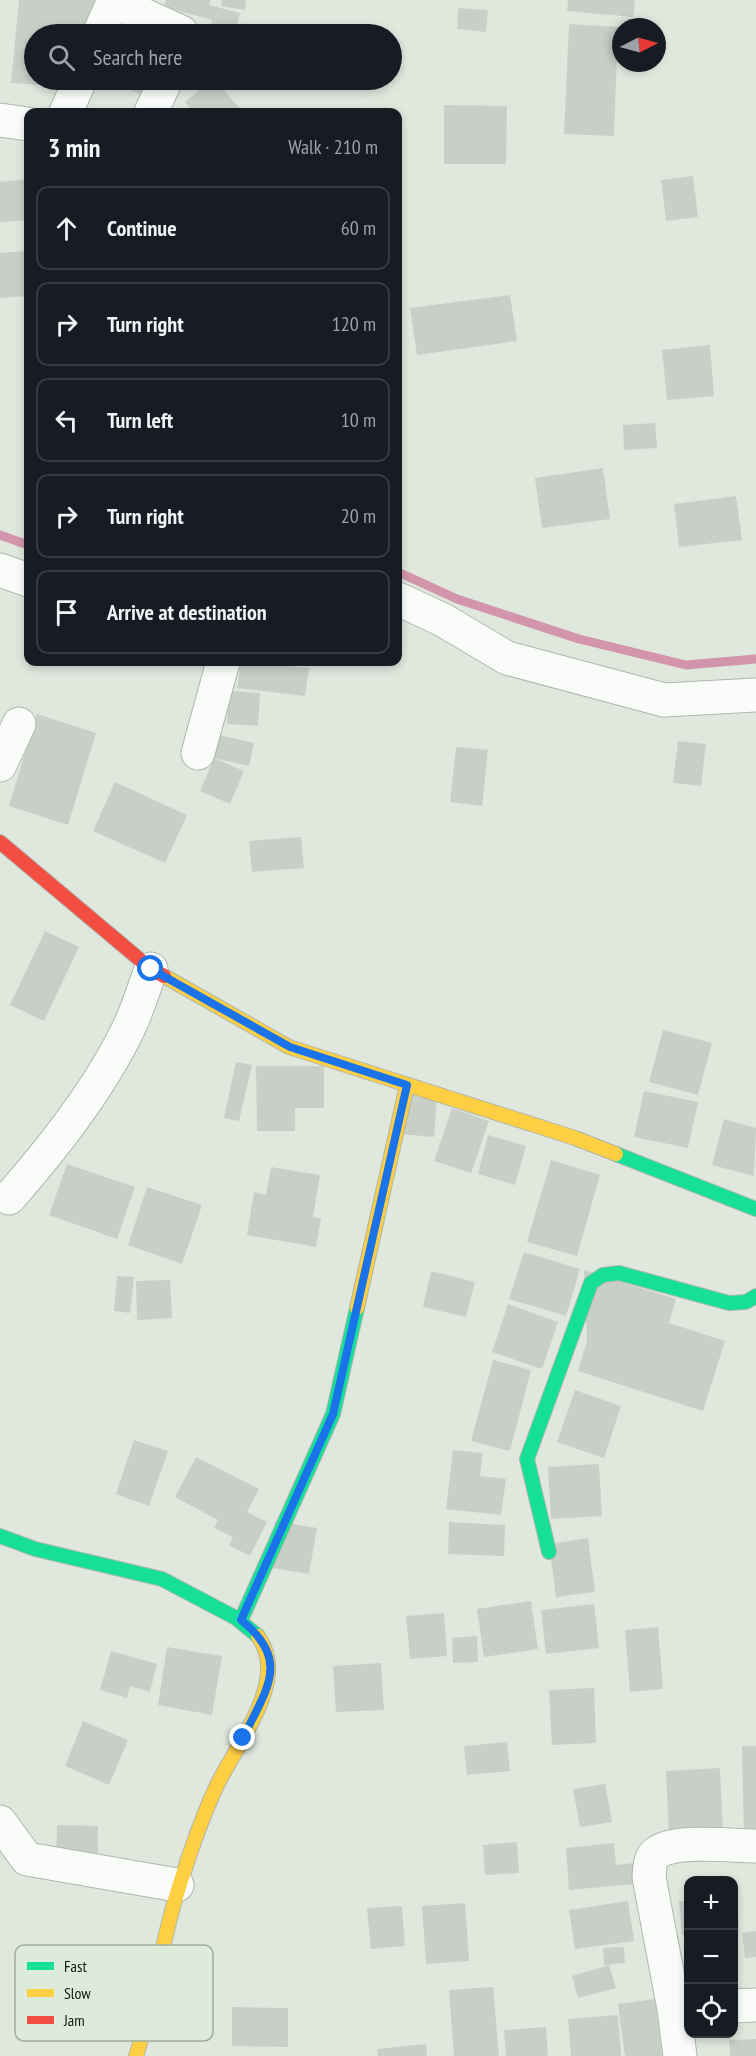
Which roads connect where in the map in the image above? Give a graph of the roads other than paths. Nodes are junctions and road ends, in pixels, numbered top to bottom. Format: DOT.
graph roads {
  1 [pos="114,1"];
  2 [pos="104,24"];
  3 [pos="164,24"];
  4 [pos="76,90"];
  5 [pos="161,90"];
  6 [pos="68,108"];
  7 [pos="153,108"];
  8 [pos="0,120"];
  9 [pos="24,123"];
  10 [pos="0,570"];
  11 [pos="24,579"];
  12 [pos="402,601"];
  13 [pos="222,666"];
  14 [pos="756,695"];
  15 [pos="19,724"];
  16 [pos="198,753"];
  17 [pos="0,765"];
  18 [pos="0,842"];
  19 [pos="151,969"];
  20 [pos="407,1085"];
  21 [pos="9,1198"];
  22 [pos="756,1209"];
  23 [pos="756,1296"];
  24 [pos="0,1536"];
  25 [pos="549,1552"];
  26 [pos="241,1620"];
  27 [pos="0,1822"];
  28 [pos="756,1846"];
  29 [pos="177,1885"];
  30 [pos="164,1945"];
  31 [pos="756,2005"];
  32 [pos="738,2006"];
  33 [pos="681,2009"];
  34 [pos="142,2041"];
  35 [pos="136,2056"];
  36 [pos="680,2056"];
  1 -- 2 [label="street"];
  1 -- 3 [label="street"];
  4 -- 6 [label="street"];
  5 -- 7 [label="street"];
  8 -- 9 [label="street"];
  10 -- 11 [label="street"];
  12 -- 14 [label="street"];
  13 -- 16 [label="street"];
  15 -- 17 [label="street"];
  18 -- 19 [label="street"];
  19 -- 20 [label="street"];
  19 -- 21 [label="street"];
  20 -- 22 [label="street"];
  20 -- 26 [label="street"];
  23 -- 25 [label="street"];
  24 -- 26 [label="street"];
  26 -- 29 [label="street"];
  27 -- 29 [label="street"];
  28 -- 33 [label="street"];
  29 -- 30 [label="street"];
  31 -- 32 [label="street"];
  33 -- 36 [label="street"];
  34 -- 35 [label="street"];
}
